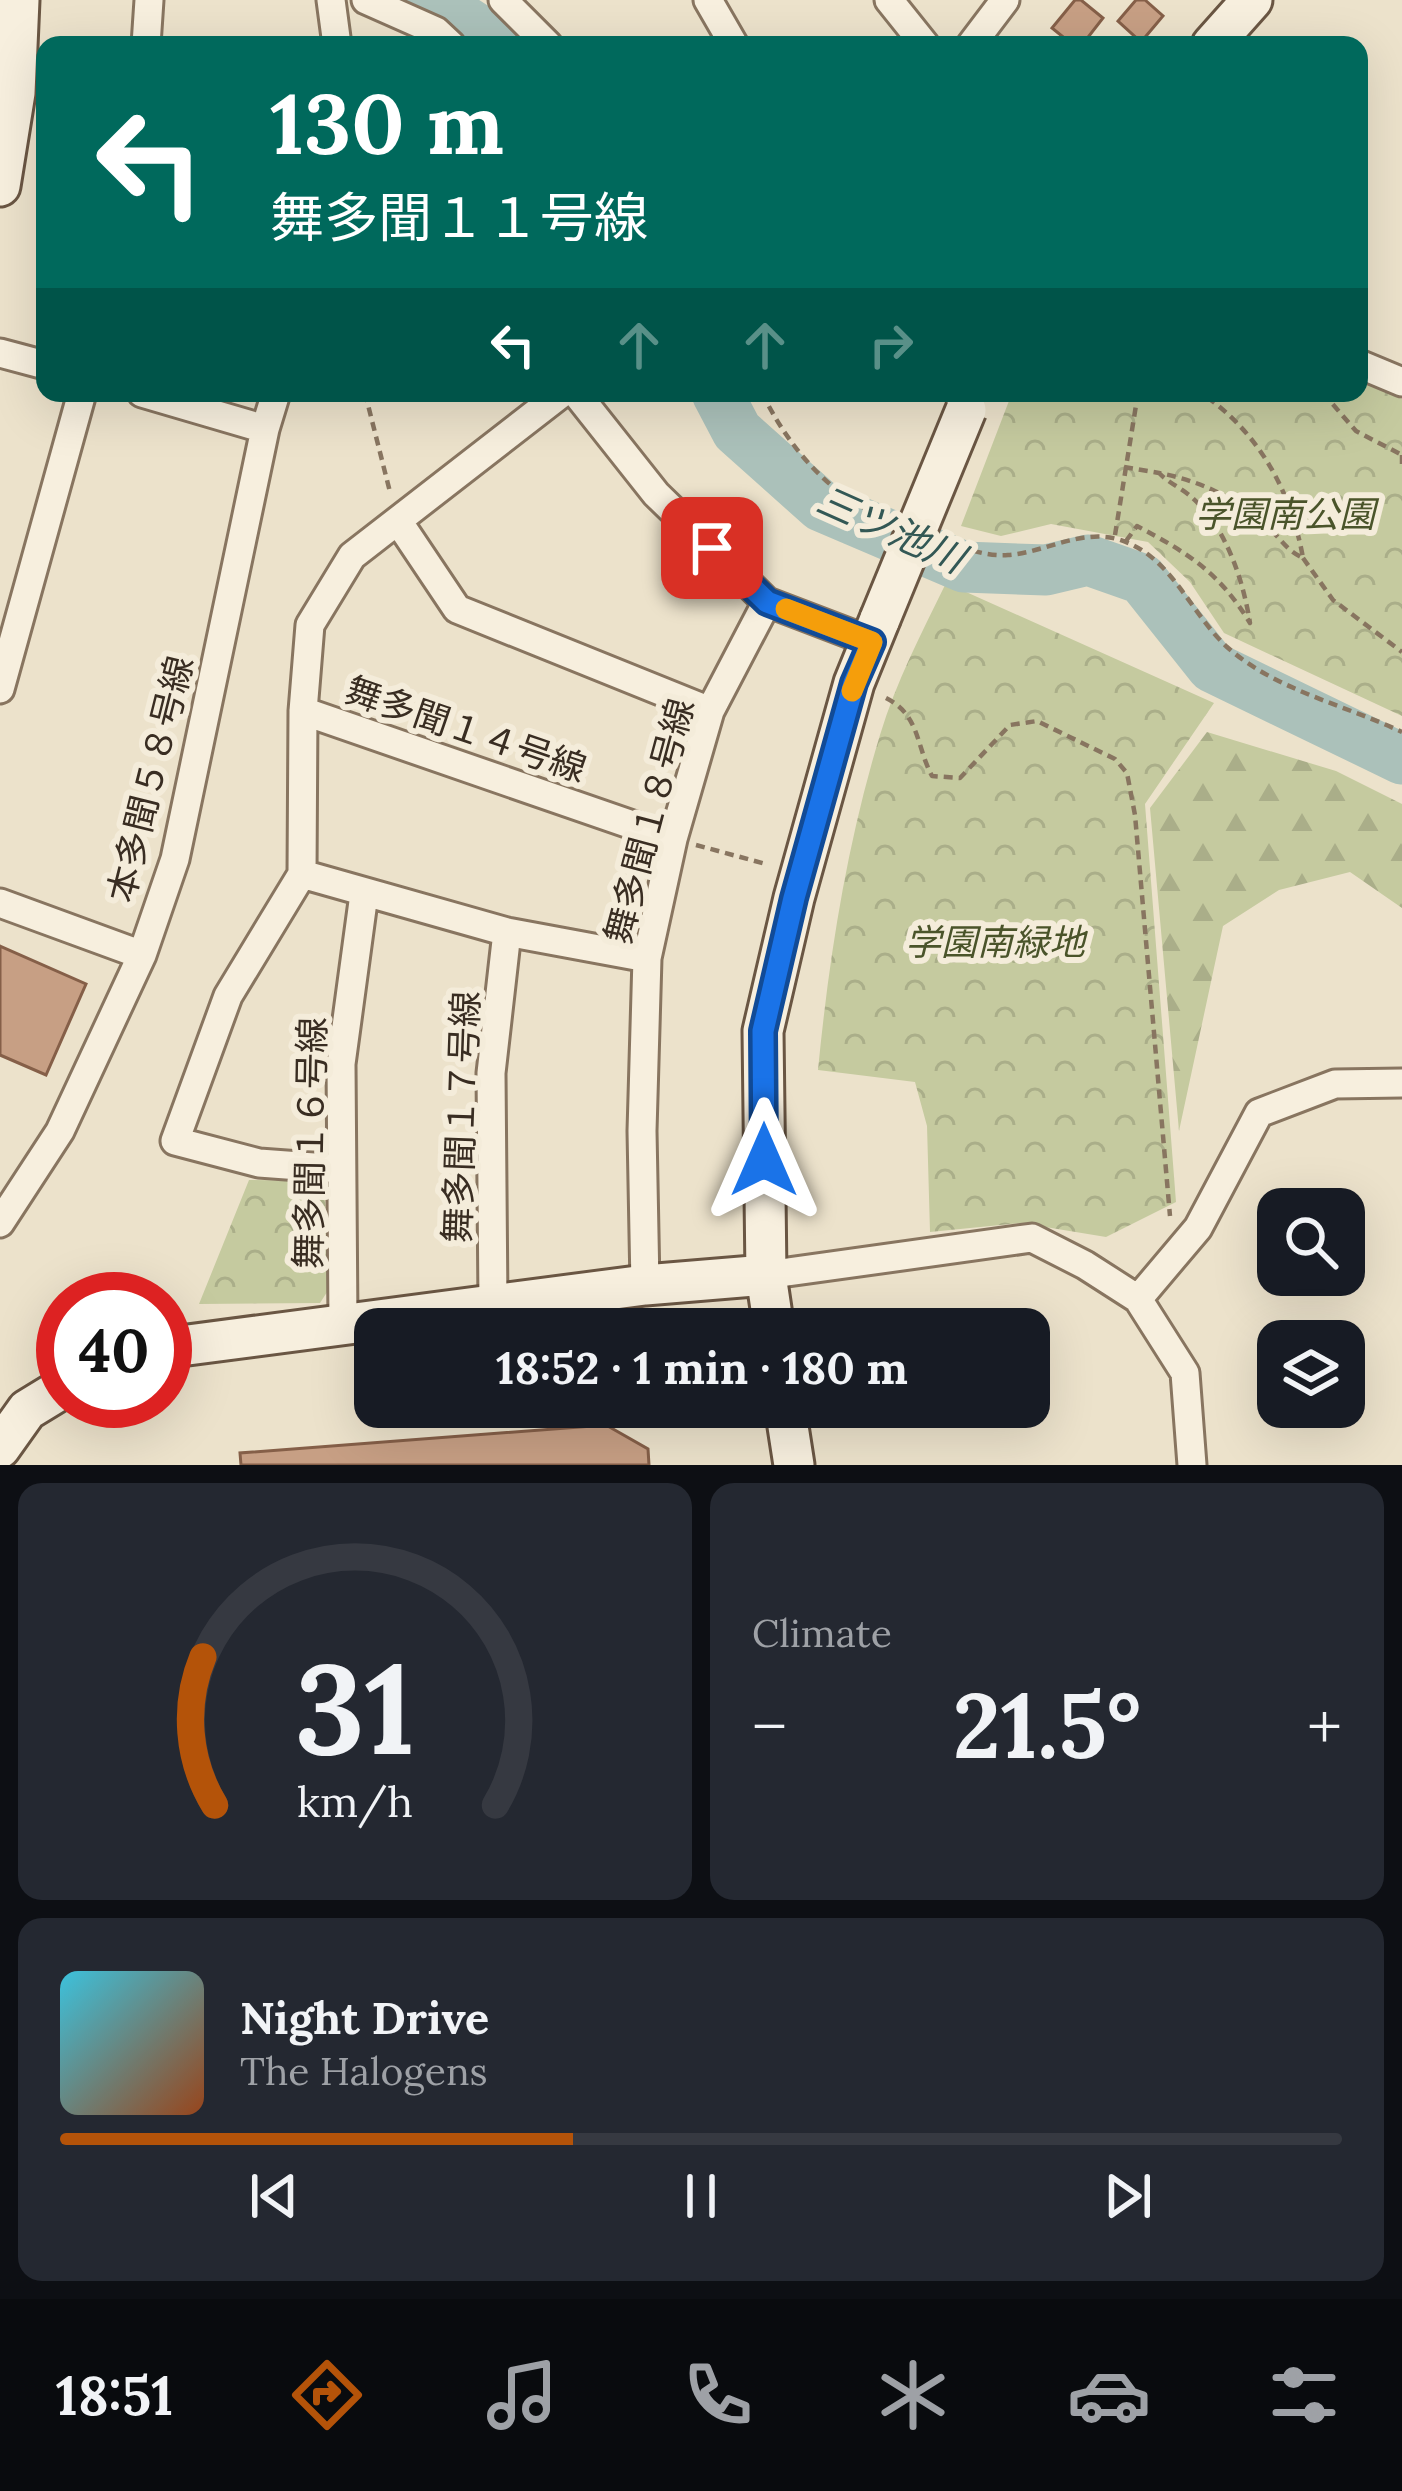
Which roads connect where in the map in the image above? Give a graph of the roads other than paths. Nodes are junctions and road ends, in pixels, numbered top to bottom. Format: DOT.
graph roads {
  1 [pos="20,0"];
  2 [pos="149,0"];
  3 [pos="331,0"];
  4 [pos="366,0"];
  5 [pos="503,0"];
  6 [pos="708,0"];
  7 [pos="890,0"];
  8 [pos="1005,0"];
  9 [pos="1252,0"];
  10 [pos="147,36"];
  11 [pos="336,36"];
  12 [pos="441,36"];
  13 [pos="539,36"];
  14 [pos="729,36"];
  15 [pos="919,36"];
  16 [pos="978,36"];
  17 [pos="1220,36"];
  18 [pos="0,186"];
  19 [pos="0,353"];
  20 [pos="36,363"];
  21 [pos="1368,368"];
  22 [pos="1402,382"];
  23 [pos="79,402"];
  24 [pos="173,402"];
  25 [pos="273,402"];
  26 [pos="550,402"];
  27 [pos="583,402"];
  28 [pos="970,402"];
  29 [pos="265,429"];
  30 [pos="398,521"];
  31 [pos="767,602"];
  32 [pos="876,631"];
  33 [pos="0,688"];
  34 [pos="302,711"];
  35 [pos="710,711"];
  36 [pos="674,838"];
  37 [pos="302,874"];
  38 [pos="364,894"];
  39 [pos="0,903"];
  40 [pos="506,932"];
  41 [pos="142,956"];
  42 [pos="647,958"];
  43 [pos="1402,1082"];
  44 [pos="340,1169"];
  45 [pos="0,1222"];
  46 [pos="766,1275"];
  47 [pos="645,1285"];
  48 [pos="1138,1299"];
  49 [pos="493,1304"];
  50 [pos="771,1308"];
  51 [pos="343,1323"];
  52 [pos="192,1344"];
  53 [pos="36,1404"];
  54 [pos="788,1428"];
  55 [pos="0,1448"];
  56 [pos="794,1465"];
  57 [pos="1192,1465"];
  1 -- 18 [label="street"];
  2 -- 10 [label="street"];
  3 -- 11 [label="street"];
  4 -- 12 [label="street"];
  5 -- 13 [label="street"];
  6 -- 14 [label="street"];
  7 -- 15 [label="street"];
  8 -- 16 [label="street"];
  9 -- 17 [label="street"];
  19 -- 20 [label="street"];
  21 -- 22 [label="street"];
  23 -- 33 [label="street"];
  24 -- 29 [label="street"];
  25 -- 29 [label="street, 本多聞５８号線"];
  26 -- 30 [label="street"];
  27 -- 31 [label="street"];
  28 -- 32 [label="street, bridge"];
  29 -- 41 [label="street, 本多聞５８号線"];
  30 -- 34 [label="street"];
  30 -- 35 [label="street"];
  31 -- 32 [label="street"];
  31 -- 35 [label="street, 舞多聞１８号線"];
  32 -- 46 [label="street"];
  34 -- 36 [label="street, 舞多聞１４号線"];
  34 -- 37 [label="street"];
  35 -- 36 [label="street, 舞多聞１８号線"];
  36 -- 42 [label="street, 舞多聞１８号線"];
  37 -- 38 [label="street"];
  37 -- 44 [label="street"];
  38 -- 40 [label="street"];
  38 -- 44 [label="street, 舞多聞１６号線"];
  39 -- 41 [label="street"];
  40 -- 42 [label="street"];
  40 -- 49 [label="street, 舞多聞１７号線"];
  41 -- 45 [label="street, 本多聞５８号線"];
  42 -- 47 [label="street, 舞多聞１８号線"];
  43 -- 48 [label="street"];
  44 -- 51 [label="street, 舞多聞１６号線"];
  46 -- 47 [label="street"];
  46 -- 48 [label="street"];
  46 -- 50 [label="street"];
  47 -- 49 [label="street"];
  48 -- 57 [label="street"];
  49 -- 51 [label="street"];
  51 -- 52 [label="street"];
  53 -- 55 [label="street"];
  54 -- 56 [label="street"];
}
